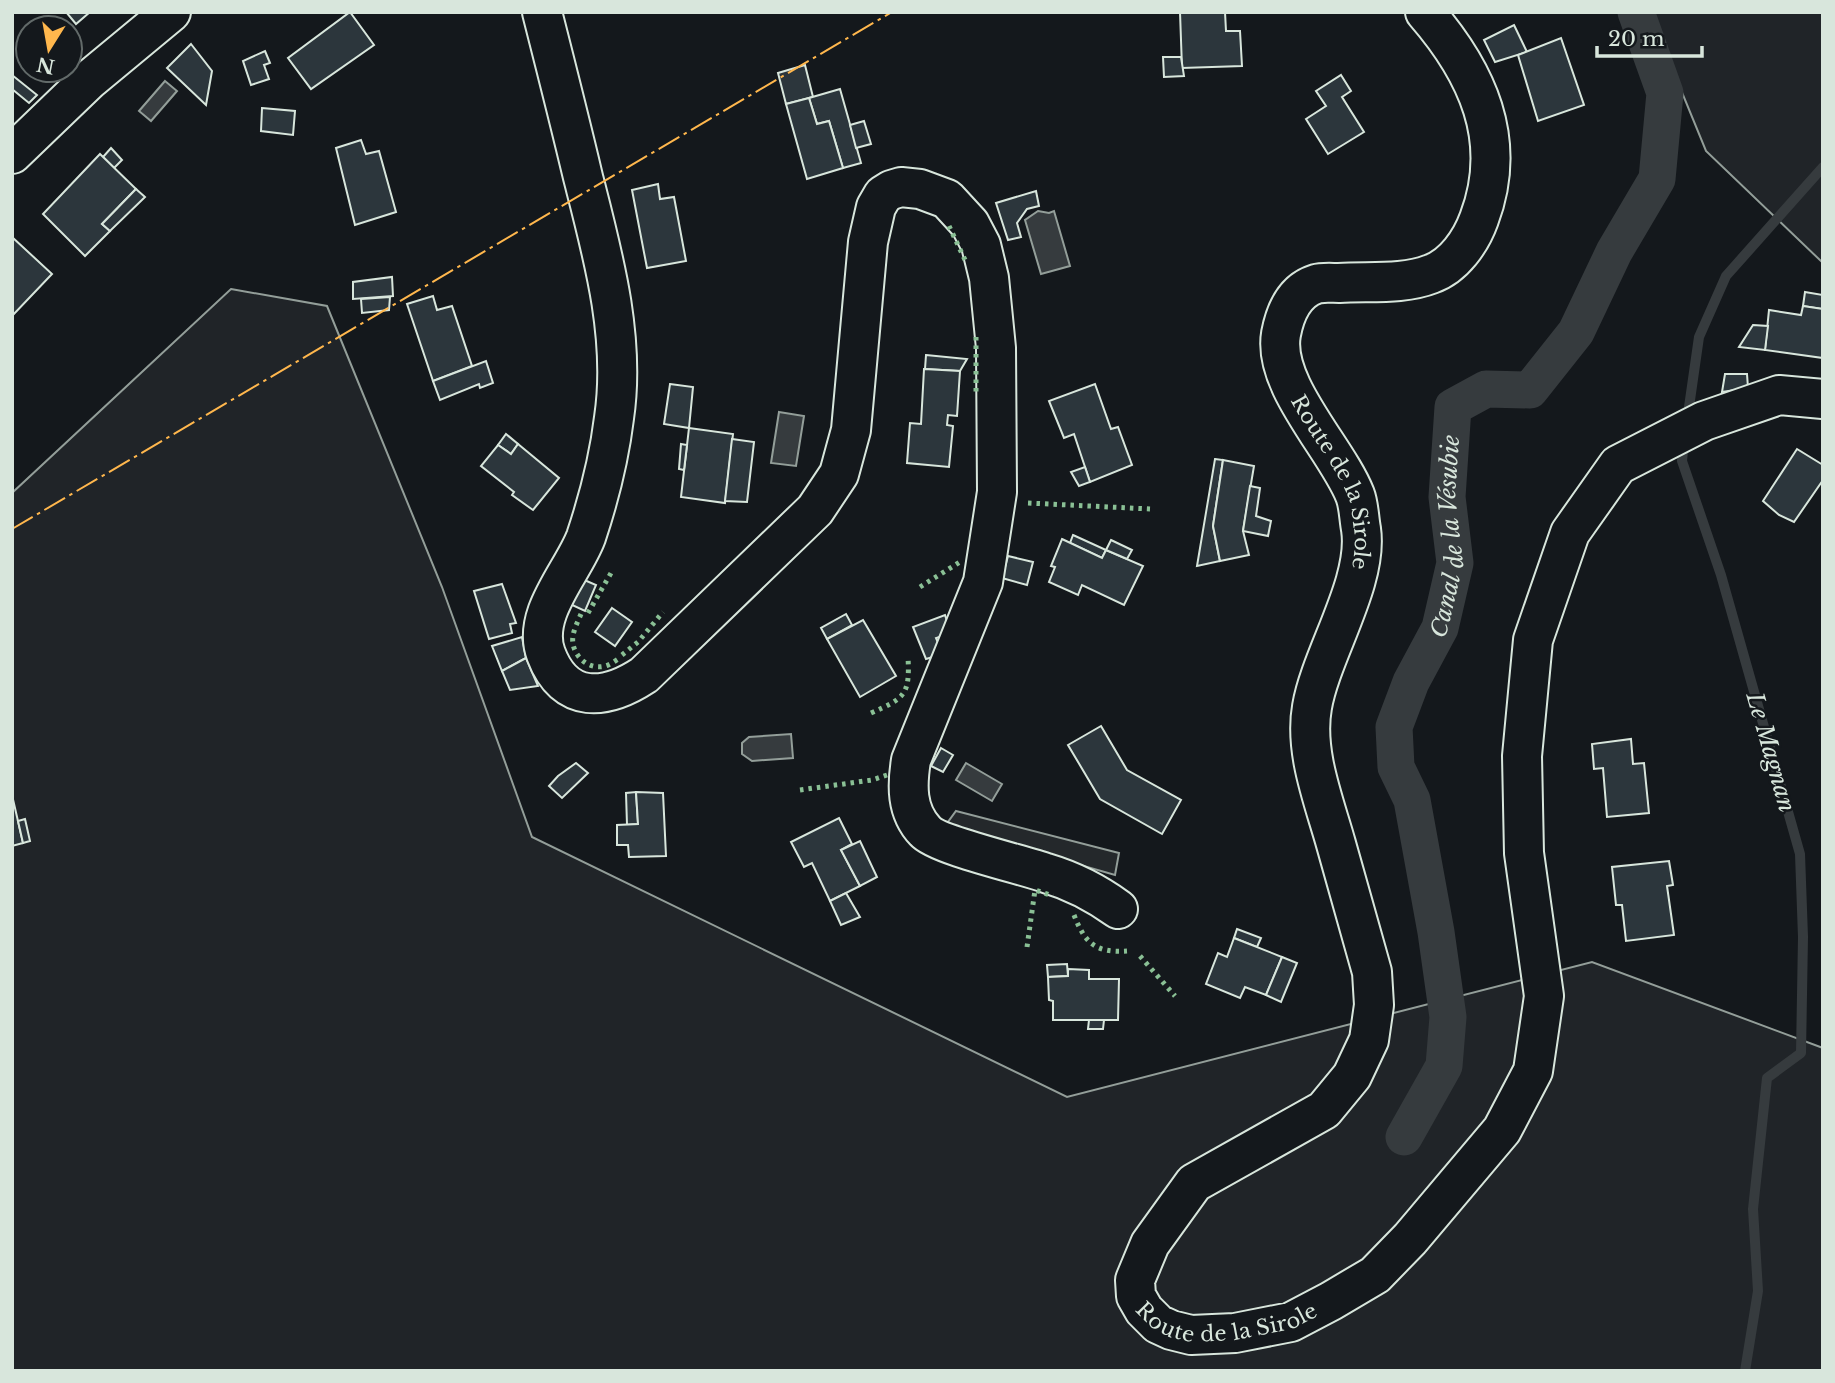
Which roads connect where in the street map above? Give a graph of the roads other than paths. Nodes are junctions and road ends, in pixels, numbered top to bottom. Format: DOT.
graph roads {
  1 [pos="172,12"];
  2 [pos="542,12"];
  3 [pos="1425,12"];
  4 [pos="12,154"];
  5 [pos="1823,399"];
  6 [pos="1118,909"];
  1 -- 4 [label="street"];
  2 -- 6 [label="street"];
  3 -- 5 [label="street, Route de la Sirole"];
}
